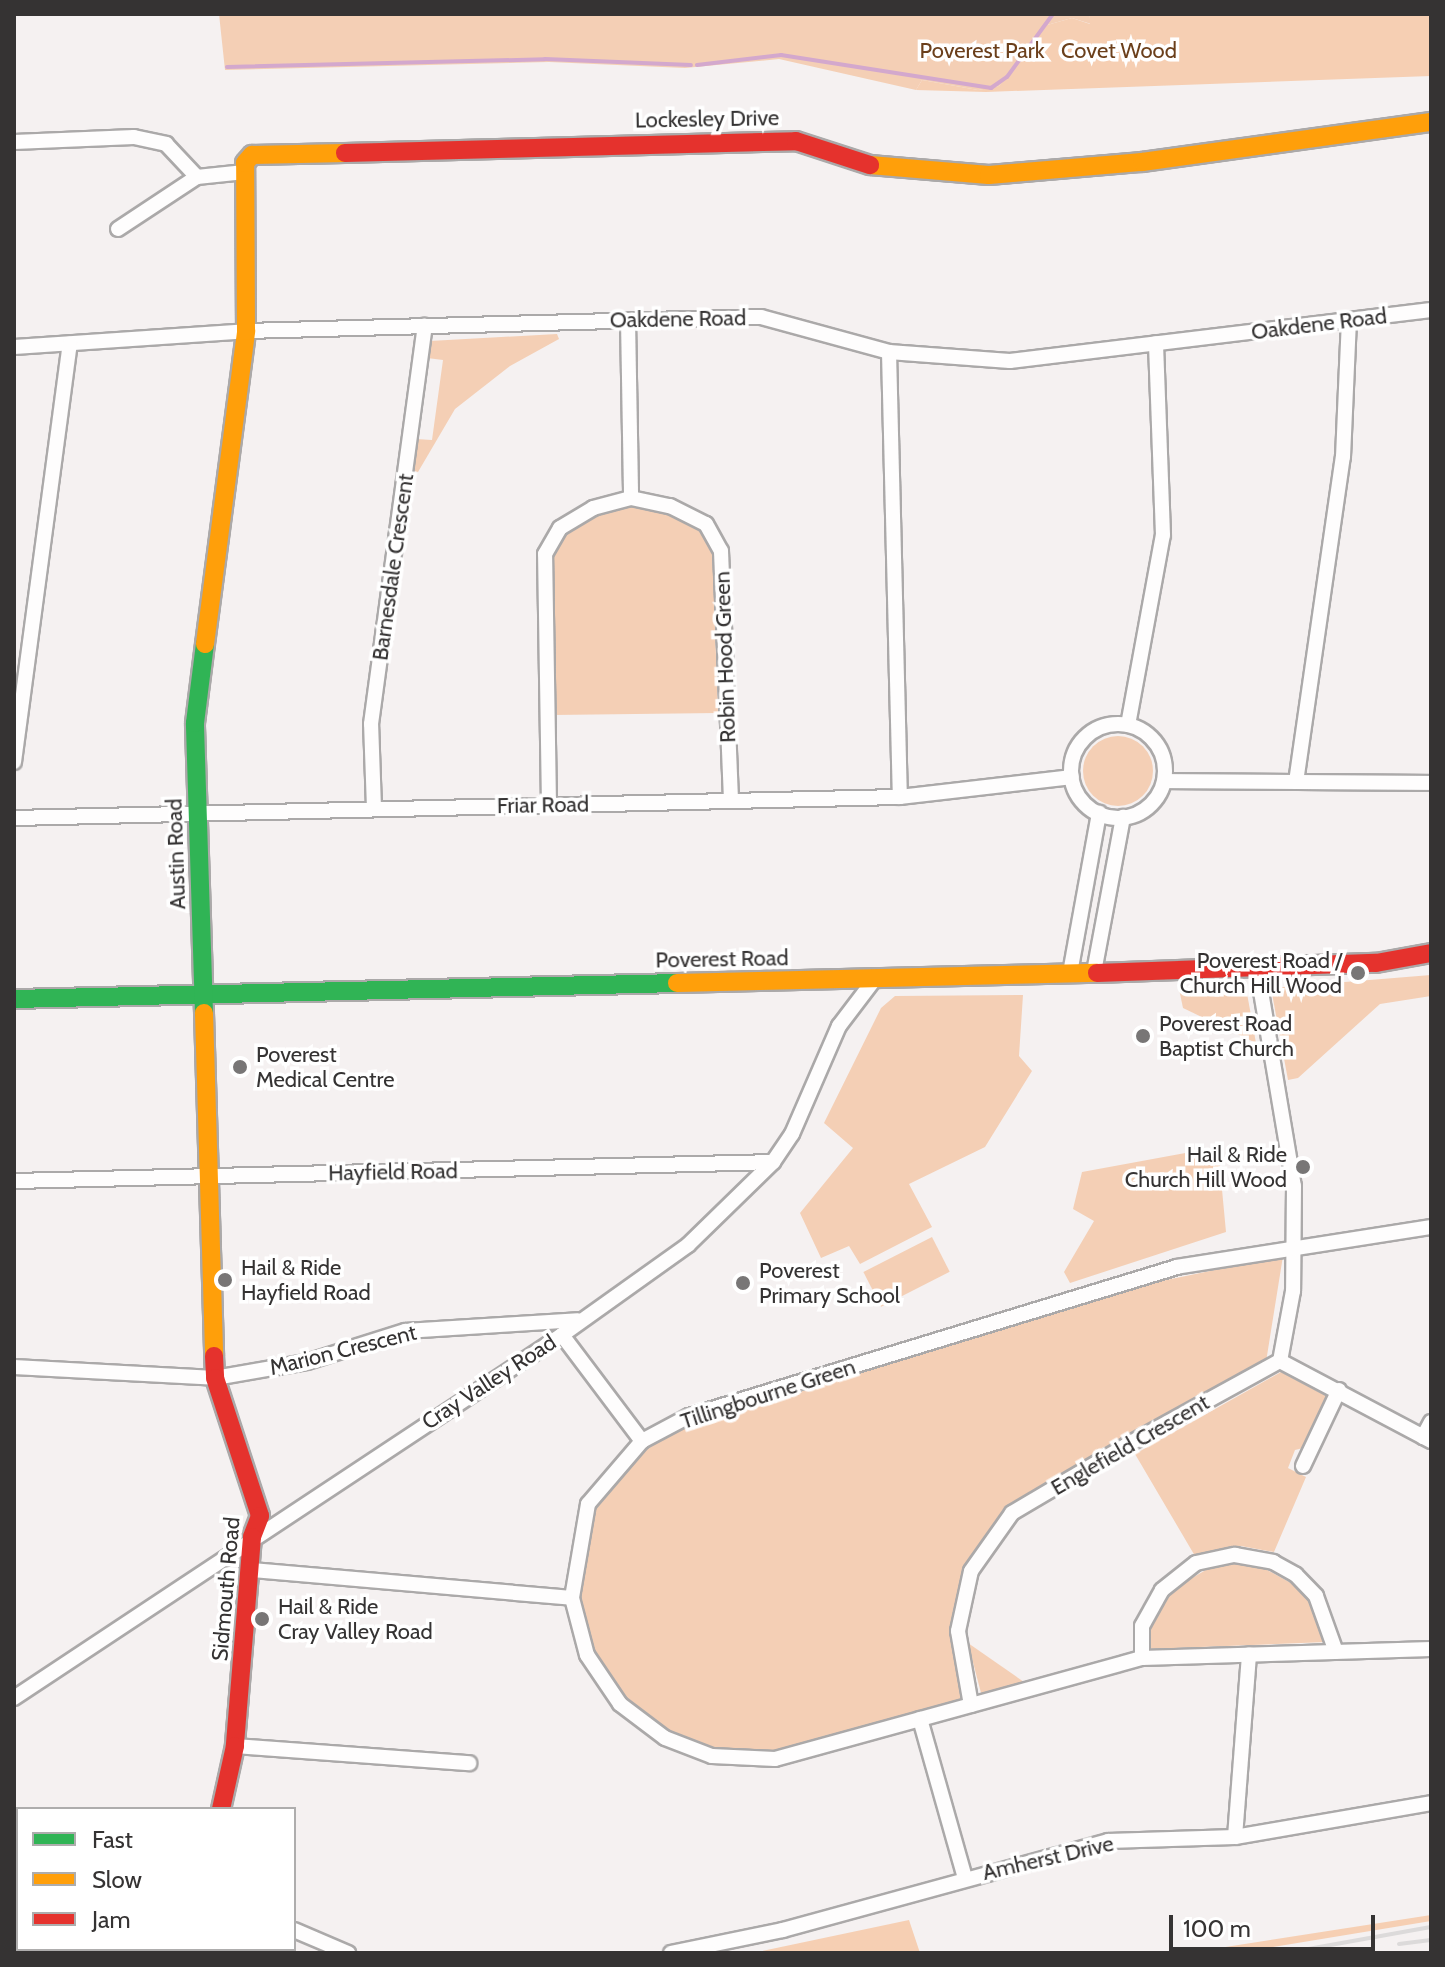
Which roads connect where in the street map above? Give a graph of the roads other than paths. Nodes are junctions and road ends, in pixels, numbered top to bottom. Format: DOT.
graph roads {
  1 [pos="1431,122"];
  2 [pos="14,142"];
  3 [pos="245,172"];
  4 [pos="197,177"];
  5 [pos="118,229"];
  6 [pos="1431,310"];
  7 [pos="628,320"];
  8 [pos="1349,320"];
  9 [pos="425,326"];
  10 [pos="246,331"];
  11 [pos="1156,343"];
  12 [pos="70,344"];
  13 [pos="14,347"];
  14 [pos="889,352"];
  15 [pos="631,498"];
  16 [pos="17,710"];
  17 [pos="1128,725"];
  18 [pos="14,762"];
  19 [pos="1072,777"];
  20 [pos="1164,781"];
  21 [pos="1296,782"];
  22 [pos="1431,783"];
  23 [pos="900,797"];
  24 [pos="731,801"];
  25 [pos="549,805"];
  26 [pos="374,808"];
  27 [pos="198,813"];
  28 [pos="1099,813"];
  29 [pos="1123,817"];
  30 [pos="14,818"];
  31 [pos="1431,953"];
  32 [pos="1257,968"];
  33 [pos="1094,972"];
  34 [pos="1070,973"];
  35 [pos="874,980"];
  36 [pos="204,995"];
  37 [pos="14,999"];
  38 [pos="773,1162"];
  39 [pos="208,1177"];
  40 [pos="14,1181"];
  41 [pos="1431,1227"];
  42 [pos="1296,1248"];
  43 [pos="578,1320"];
  44 [pos="562,1335"];
  45 [pos="1280,1361"];
  46 [pos="14,1367"];
  47 [pos="215,1378"];
  48 [pos="1339,1390"];
  49 [pos="1431,1422"];
  50 [pos="1427,1439"];
  51 [pos="642,1441"];
  52 [pos="1303,1466"];
  53 [pos="252,1537"];
  54 [pos="253,1570"];
  55 [pos="572,1598"];
  56 [pos="1431,1649"];
  57 [pos="1336,1652"];
  58 [pos="1249,1655"];
  59 [pos="1142,1658"];
  60 [pos="14,1698"];
  61 [pos="971,1705"];
  62 [pos="920,1719"];
  63 [pos="235,1746"];
  64 [pos="469,1763"];
  65 [pos="1431,1803"];
  66 [pos="221,1807"];
  67 [pos="1235,1837"];
  68 [pos="965,1878"];
  69 [pos="296,1931"];
  70 [pos="348,1953"];
  71 [pos="671,1953"];
  1 -- 3 [label="street, Lockesley Drive"];
  2 -- 4 [label="street"];
  3 -- 4 [label="street"];
  3 -- 10 [label="street"];
  4 -- 5 [label="street"];
  6 -- 8 [label="street, Oakdene Road"];
  7 -- 9 [label="street, Oakdene Road"];
  7 -- 14 [label="street, Oakdene Road"];
  7 -- 15 [label="street"];
  8 -- 11 [label="street, Oakdene Road"];
  8 -- 21 [label="street"];
  9 -- 10 [label="street, Oakdene Road"];
  9 -- 26 [label="street, Barnesdale Crescent"];
  10 -- 12 [label="street, Oakdene Road"];
  10 -- 27 [label="street, Austin Road"];
  11 -- 14 [label="street, Oakdene Road"];
  11 -- 17 [label="street"];
  12 -- 13 [label="street, Oakdene Road"];
  12 -- 16 [label="street"];
  14 -- 23 [label="street"];
  15 -- 24 [label="street, Robin Hood Green"];
  15 -- 25 [label="street, Robin Hood Green"];
  16 -- 18 [label="street"];
  17 -- 19 [label="street"];
  17 -- 20 [label="street"];
  19 -- 23 [label="street, Friar Road"];
  19 -- 28 [label="street"];
  20 -- 21 [label="street"];
  20 -- 29 [label="street"];
  21 -- 22 [label="street"];
  23 -- 24 [label="street, Friar Road"];
  24 -- 25 [label="street, Friar Road"];
  25 -- 26 [label="street, Friar Road"];
  26 -- 27 [label="street, Friar Road"];
  27 -- 30 [label="street, Friar Road"];
  27 -- 36 [label="street, Austin Road"];
  28 -- 29 [label="street"];
  28 -- 34 [label="street"];
  29 -- 33 [label="street"];
  31 -- 32 [label="street, Poverest Road"];
  32 -- 33 [label="street, Poverest Road"];
  32 -- 42 [label="street"];
  33 -- 34 [label="street, Poverest Road"];
  34 -- 35 [label="street, Poverest Road"];
  35 -- 36 [label="street, Poverest Road"];
  35 -- 38 [label="street, Cray Valley Road"];
  36 -- 37 [label="street, Poverest Road"];
  36 -- 39 [label="street, Austin Road"];
  38 -- 39 [label="street, Hayfield Road"];
  38 -- 43 [label="street, Cray Valley Road"];
  39 -- 40 [label="street, Hayfield Road"];
  39 -- 47 [label="street, Austin Road"];
  41 -- 42 [label="street, Tillingbourne Green"];
  42 -- 45 [label="street"];
  42 -- 51 [label="street, Tillingbourne Green"];
  43 -- 44 [label="street, Cray Valley Road"];
  43 -- 47 [label="street, Marion Crescent"];
  44 -- 51 [label="street"];
  44 -- 53 [label="street, Cray Valley Road"];
  45 -- 48 [label="street"];
  45 -- 61 [label="street, Englefield Crescent"];
  46 -- 47 [label="street, Marion Crescent"];
  47 -- 53 [label="street, Sidmouth Road"];
  48 -- 50 [label="street"];
  48 -- 52 [label="street"];
  49 -- 50 [label="street"];
  51 -- 55 [label="street, Tillingbourne Green"];
  53 -- 54 [label="street, Sidmouth Road"];
  53 -- 60 [label="street, Cray Valley Road"];
  54 -- 55 [label="street"];
  54 -- 63 [label="street, Sidmouth Road"];
  55 -- 62 [label="street, Tillingbourne Green"];
  56 -- 57 [label="street, Tillingbourne Green"];
  57 -- 58 [label="street, Tillingbourne Green"];
  57 -- 59 [label="street"];
  58 -- 59 [label="street, Tillingbourne Green"];
  58 -- 67 [label="street"];
  59 -- 61 [label="street, Tillingbourne Green"];
  61 -- 62 [label="street, Tillingbourne Green"];
  62 -- 68 [label="street"];
  63 -- 64 [label="street"];
  63 -- 66 [label="street, Sidmouth Road"];
  65 -- 67 [label="street, Amherst Drive"];
  67 -- 68 [label="street, Amherst Drive"];
  68 -- 71 [label="street, Amherst Drive"];
  69 -- 70 [label="street"];
}
